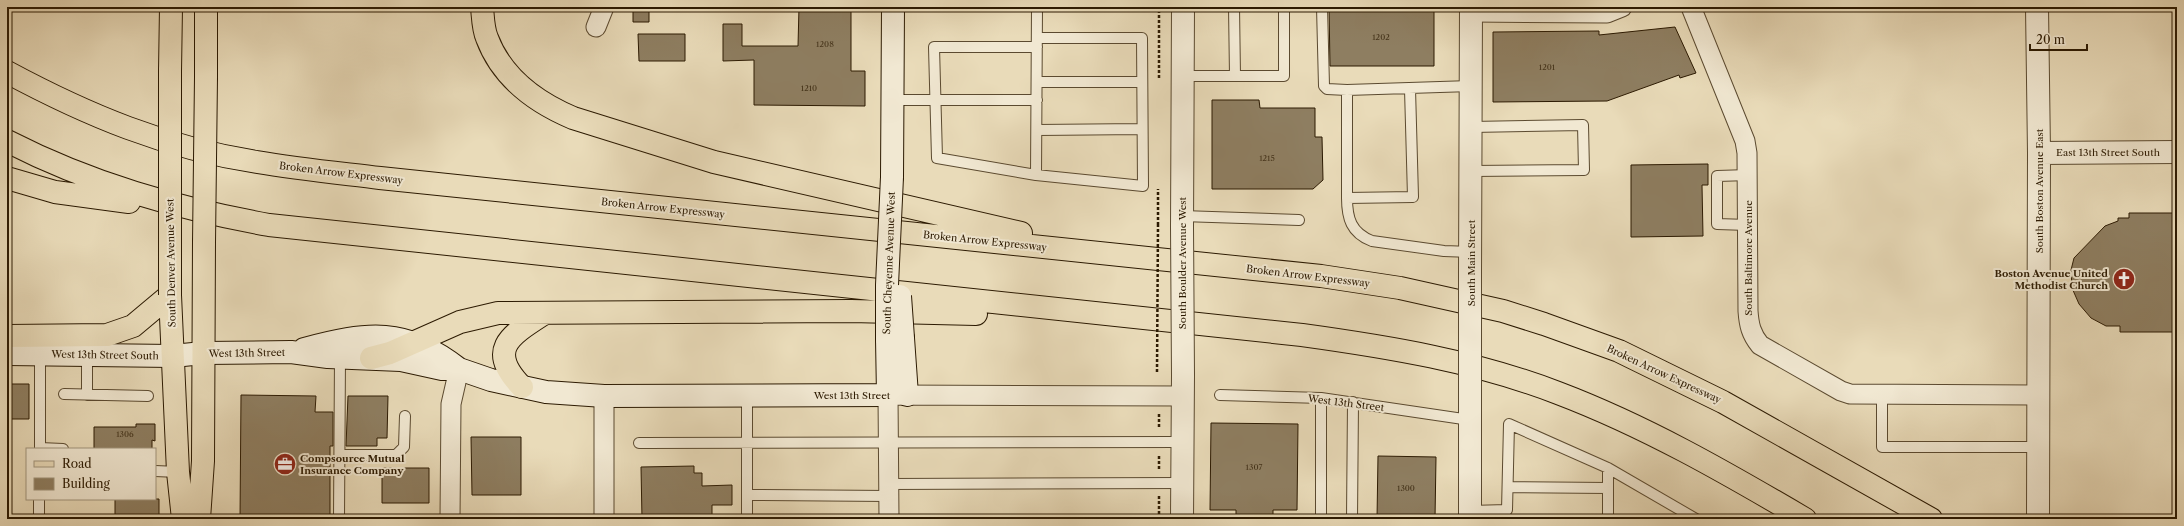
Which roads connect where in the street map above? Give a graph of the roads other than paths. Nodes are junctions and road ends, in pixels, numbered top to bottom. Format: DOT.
graph roads {
  1 [pos="171,7"];
  2 [pos="206,7"];
  3 [pos="482,7"];
  4 [pos="604,7"];
  5 [pos="893,7"];
  6 [pos="1037,7"];
  7 [pos="1183,7"];
  8 [pos="1234,7"];
  9 [pos="1284,7"];
  10 [pos="1322,7"];
  11 [pos="1691,7"];
  12 [pos="2037,7"];
  13 [pos="1619,8"];
  14 [pos="1471,10"];
  15 [pos="596,27"];
  16 [pos="1037,42"];
  17 [pos="7,72"];
  18 [pos="1182,76"];
  19 [pos="1235,76"];
  20 [pos="1037,82"];
  21 [pos="1142,82"];
  22 [pos="1471,86"];
  23 [pos="1410,89"];
  24 [pos="1347,90"];
  25 [pos="892,100"];
  26 [pos="935,100"];
  27 [pos="1037,100"];
  28 [pos="1471,127"];
  29 [pos="1142,129"];
  30 [pos="1037,130"];
  31 [pos="7,141"];
  32 [pos="2177,152"];
  33 [pos="2039,153"];
  34 [pos="1471,171"];
  35 [pos="1036,175"];
  36 [pos="1749,175"];
  37 [pos="7,178"];
  38 [pos="1347,198"];
  39 [pos="184,208"];
  40 [pos="1299,220"];
  41 [pos="1182,221"];
  42 [pos="1748,225"];
  43 [pos="1108,254"];
  44 [pos="1471,262"];
  45 [pos="170,295"];
  46 [pos="545,313"];
  47 [pos="1138,319"];
  48 [pos="7,336"];
  49 [pos="413,341"];
  50 [pos="291,352"];
  51 [pos="203,353"];
  52 [pos="7,354"];
  53 [pos="40,354"];
  54 [pos="87,355"];
  55 [pos="173,356"];
  56 [pos="340,358"];
  57 [pos="371,358"];
  58 [pos="459,369"];
  59 [pos="1182,386"];
  60 [pos="522,387"];
  61 [pos="64,394"];
  62 [pos="87,395"];
  63 [pos="898,395"];
  64 [pos="1220,395"];
  65 [pos="2038,395"];
  66 [pos="148,396"];
  67 [pos="604,396"];
  68 [pos="748,396"];
  69 [pos="1882,396"];
  70 [pos="1322,398"];
  71 [pos="1353,402"];
  72 [pos="405,416"];
  73 [pos="1470,420"];
  74 [pos="748,442"];
  75 [pos="889,442"];
  76 [pos="1182,442"];
  77 [pos="639,443"];
  78 [pos="2038,447"];
  79 [pos="40,448"];
  80 [pos="340,456"];
  81 [pos="1608,468"];
  82 [pos="156,471"];
  83 [pos="178,472"];
  84 [pos="1182,483"];
  85 [pos="1508,487"];
  86 [pos="1608,488"];
  87 [pos="889,490"];
  88 [pos="748,495"];
  89 [pos="40,500"];
  90 [pos="1470,515"];
  91 [pos="39,519"];
  92 [pos="183,519"];
  93 [pos="199,519"];
  94 [pos="339,519"];
  95 [pos="450,519"];
  96 [pos="604,519"];
  97 [pos="748,519"];
  98 [pos="889,519"];
  99 [pos="1182,519"];
  100 [pos="1321,519"];
  101 [pos="1352,519"];
  102 [pos="1608,519"];
  103 [pos="1696,519"];
  104 [pos="1805,519"];
  105 [pos="1931,519"];
  106 [pos="2038,519"];
  1 -- 45 [label="main road, South Denver Avenue West, bridge"];
  2 -- 51 [label="main road, bridge"];
  3 -- 43 [label="main road"];
  4 -- 15 [label="street"];
  5 -- 25 [label="street, South Cheyenne Avenue West"];
  6 -- 16 [label="lane"];
  7 -- 18 [label="street, South Boulder Avenue West"];
  8 -- 19 [label="lane"];
  9 -- 19 [label="lane"];
  10 -- 24 [label="lane"];
  11 -- 36 [label="street, South Baltimore Avenue"];
  12 -- 33 [label="street, South Boston Avenue East"];
  13 -- 14 [label="street"];
  14 -- 22 [label="street, South Main Street"];
  16 -- 20 [label="lane"];
  16 -- 21 [label="lane"];
  16 -- 26 [label="lane"];
  17 -- 43 [label="main road, Broken Arrow Expressway"];
  18 -- 19 [label="lane"];
  18 -- 41 [label="street, South Boulder Avenue West"];
  20 -- 21 [label="lane"];
  20 -- 27 [label="lane"];
  21 -- 29 [label="lane"];
  22 -- 23 [label="lane"];
  22 -- 28 [label="street, South Main Street"];
  23 -- 24 [label="lane"];
  23 -- 38 [label="lane"];
  24 -- 38 [label="lane"];
  25 -- 26 [label="lane"];
  25 -- 63 [label="street, South Cheyenne Avenue West, bridge"];
  26 -- 27 [label="lane"];
  26 -- 35 [label="lane"];
  27 -- 30 [label="lane"];
  28 -- 34 [label="street, South Main Street"];
  28 -- 34 [label="lane"];
  29 -- 30 [label="lane"];
  29 -- 35 [label="lane"];
  30 -- 35 [label="lane"];
  31 -- 39 [label="main road"];
  32 -- 33 [label="street, East 13th Street South"];
  33 -- 65 [label="street, South Boston Avenue East"];
  34 -- 44 [label="street, South Main Street"];
  36 -- 42 [label="street, South Baltimore Avenue"];
  36 -- 42 [label="lane"];
  37 -- 39 [label="main road"];
  38 -- 44 [label="lane"];
  39 -- 47 [label="main road"];
  40 -- 41 [label="lane"];
  41 -- 59 [label="street, South Boulder Avenue West, bridge"];
  42 -- 69 [label="street, South Baltimore Avenue"];
  43 -- 105 [label="main road, Broken Arrow Expressway"];
  44 -- 73 [label="street, South Main Street, bridge"];
  45 -- 48 [label="main road"];
  45 -- 55 [label="main road, South Denver Avenue West"];
  46 -- 47 [label="main road"];
  46 -- 49 [label="main road"];
  46 -- 60 [label="main road"];
  47 -- 104 [label="main road"];
  49 -- 50 [label="street"];
  49 -- 57 [label="main road"];
  49 -- 58 [label="street"];
  50 -- 51 [label="street, West 13th Street"];
  50 -- 56 [label="street"];
  51 -- 55 [label="street, West 13th Street South"];
  51 -- 93 [label="main road"];
  52 -- 53 [label="street, West 13th Street South"];
  53 -- 54 [label="street, West 13th Street South"];
  53 -- 79 [label="lane"];
  54 -- 55 [label="street, West 13th Street South"];
  54 -- 62 [label="lane"];
  55 -- 83 [label="main road, South Denver Avenue West"];
  56 -- 57 [label="street"];
  56 -- 80 [label="lane"];
  57 -- 58 [label="street"];
  58 -- 60 [label="street"];
  58 -- 95 [label="street"];
  59 -- 63 [label="street, West 13th Street"];
  59 -- 76 [label="street, South Boulder Avenue West"];
  60 -- 67 [label="street, West 13th Street"];
  61 -- 62 [label="lane"];
  62 -- 66 [label="lane"];
  63 -- 68 [label="street, West 13th Street"];
  63 -- 75 [label="street, South Cheyenne Avenue West"];
  64 -- 70 [label="lane, West 13th Street"];
  65 -- 69 [label="street, South Baltimore Avenue"];
  65 -- 78 [label="street, South Boston Avenue East"];
  67 -- 68 [label="street, West 13th Street"];
  67 -- 96 [label="street"];
  68 -- 74 [label="lane"];
  69 -- 78 [label="lane"];
  70 -- 71 [label="lane, West 13th Street"];
  70 -- 100 [label="lane"];
  71 -- 73 [label="lane, West 13th Street"];
  71 -- 101 [label="lane"];
  72 -- 80 [label="lane"];
  73 -- 90 [label="street, South Main Street"];
  74 -- 75 [label="lane"];
  74 -- 77 [label="lane"];
  74 -- 88 [label="lane"];
  75 -- 76 [label="lane"];
  75 -- 87 [label="street, South Cheyenne Avenue West"];
  76 -- 84 [label="street, South Boulder Avenue West"];
  78 -- 106 [label="street, South Boston Avenue East"];
  80 -- 94 [label="lane"];
  81 -- 85 [label="lane"];
  81 -- 86 [label="lane"];
  81 -- 103 [label="lane"];
  82 -- 83 [label="lane"];
  83 -- 92 [label="main road, South Denver Avenue West"];
  84 -- 87 [label="lane"];
  84 -- 99 [label="street, South Boulder Avenue West"];
  85 -- 86 [label="lane"];
  85 -- 90 [label="lane"];
  86 -- 102 [label="lane"];
  87 -- 88 [label="lane"];
  87 -- 98 [label="street, South Cheyenne Avenue West"];
  88 -- 97 [label="lane"];
  89 -- 91 [label="lane"];
}
